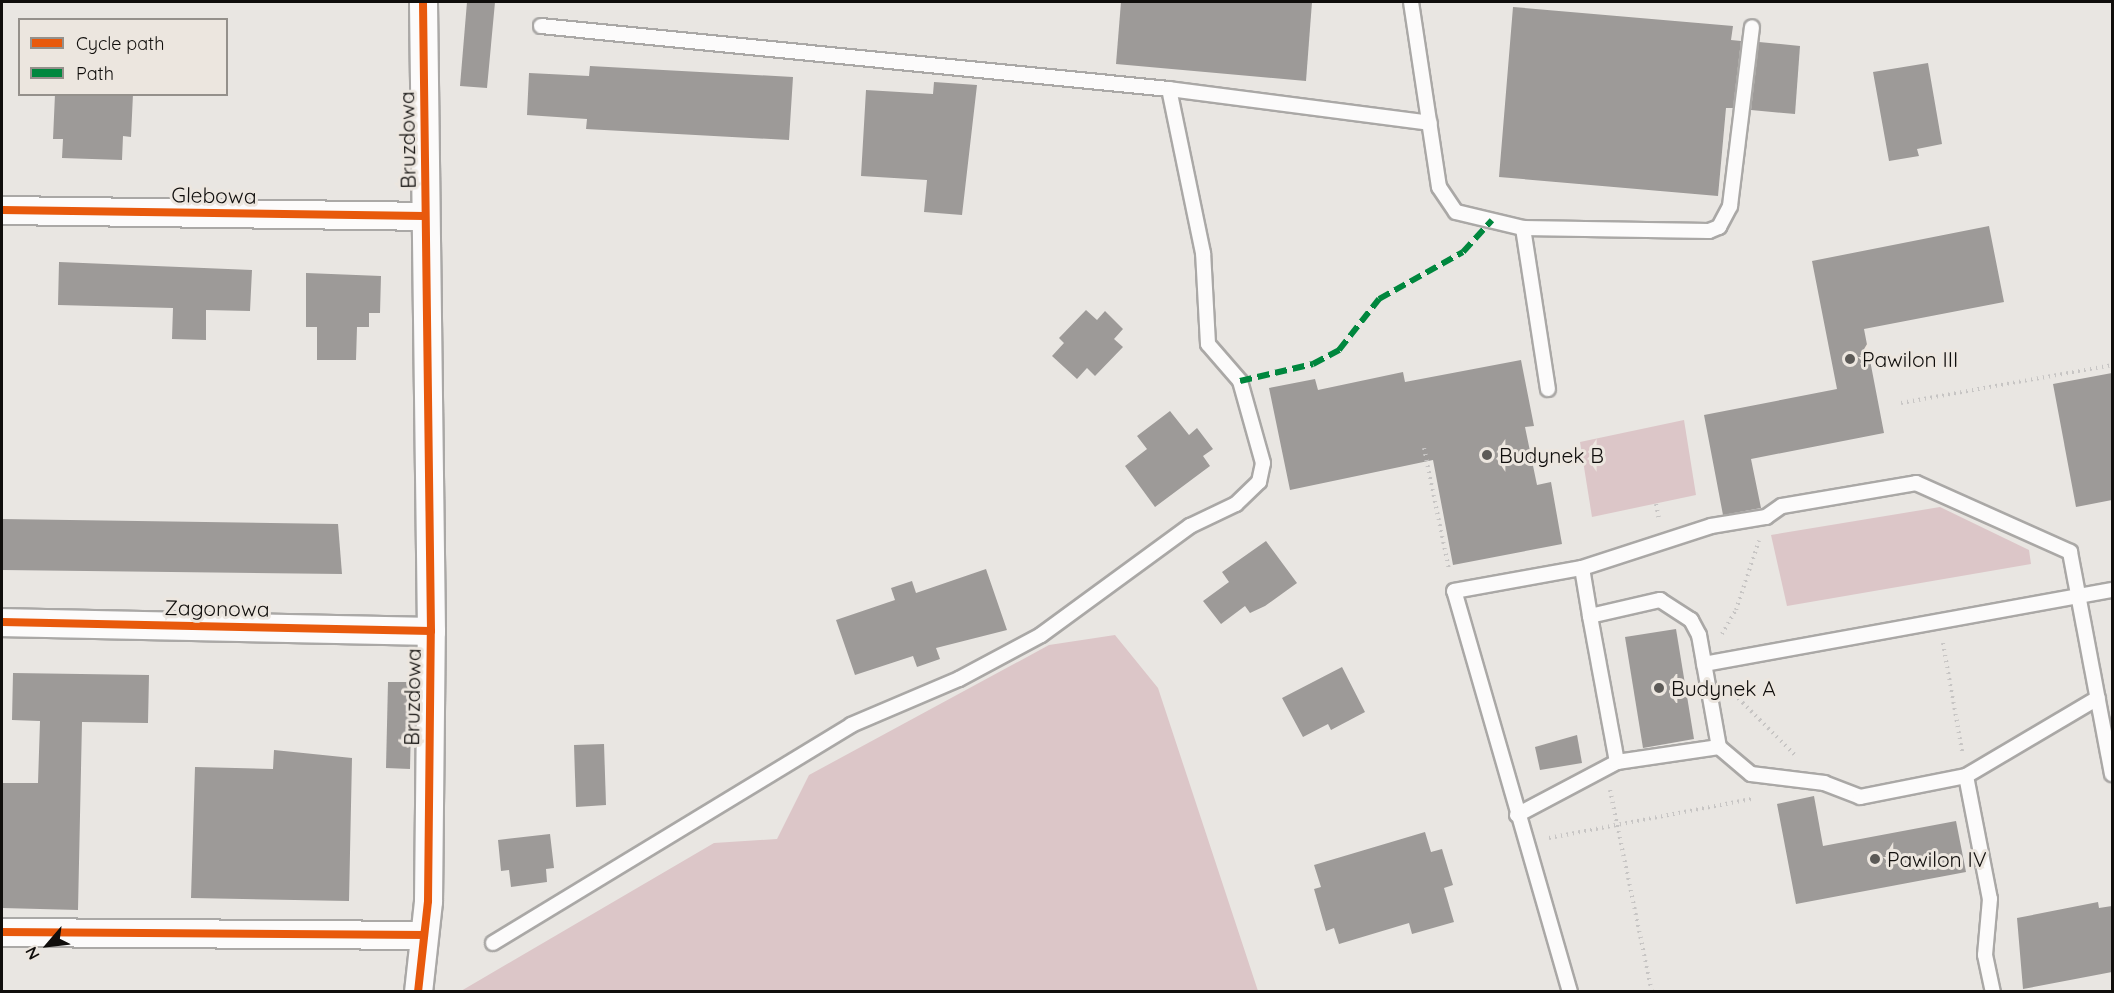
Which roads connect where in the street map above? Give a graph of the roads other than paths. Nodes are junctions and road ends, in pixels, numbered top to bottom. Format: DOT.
graph roads {
  1 [pos="423,2"];
  2 [pos="1411,2"];
  3 [pos="541,26"];
  4 [pos="1752,27"];
  5 [pos="1168,89"];
  6 [pos="1430,123"];
  7 [pos="2,210"];
  8 [pos="425,216"];
  9 [pos="1523,228"];
  10 [pos="1548,389"];
  11 [pos="1582,568"];
  12 [pos="2112,590"];
  13 [pos="2078,596"];
  14 [pos="1590,616"];
  15 [pos="2,622"];
  16 [pos="431,631"];
  17 [pos="1704,664"];
  18 [pos="2098,698"];
  19 [pos="1719,747"];
  20 [pos="1611,766"];
  21 [pos="2112,774"];
  22 [pos="1966,776"];
  23 [pos="1517,815"];
  24 [pos="2,932"];
  25 [pos="423,935"];
  26 [pos="493,943"];
  27 [pos="418,992"];
  28 [pos="1570,992"];
  29 [pos="1994,992"];
  1 -- 8 [label="street, Bruzdowa"];
  2 -- 6 [label="lane"];
  3 -- 5 [label="lane"];
  4 -- 9 [label="lane"];
  5 -- 6 [label="lane"];
  5 -- 26 [label="lane"];
  6 -- 9 [label="lane"];
  7 -- 8 [label="street, Glebowa"];
  8 -- 16 [label="street, Bruzdowa"];
  9 -- 10 [label="lane"];
  11 -- 13 [label="lane"];
  11 -- 14 [label="lane"];
  11 -- 23 [label="lane"];
  12 -- 13 [label="lane"];
  13 -- 17 [label="lane"];
  13 -- 18 [label="lane"];
  14 -- 17 [label="lane"];
  14 -- 20 [label="lane"];
  15 -- 16 [label="street, Zagonowa"];
  16 -- 25 [label="street, Bruzdowa"];
  17 -- 19 [label="lane"];
  18 -- 21 [label="lane"];
  18 -- 22 [label="lane"];
  19 -- 20 [label="lane"];
  19 -- 22 [label="lane"];
  20 -- 23 [label="lane"];
  22 -- 29 [label="lane"];
  23 -- 28 [label="lane"];
  24 -- 25 [label="street"];
  25 -- 27 [label="street, Bruzdowa"];
}
